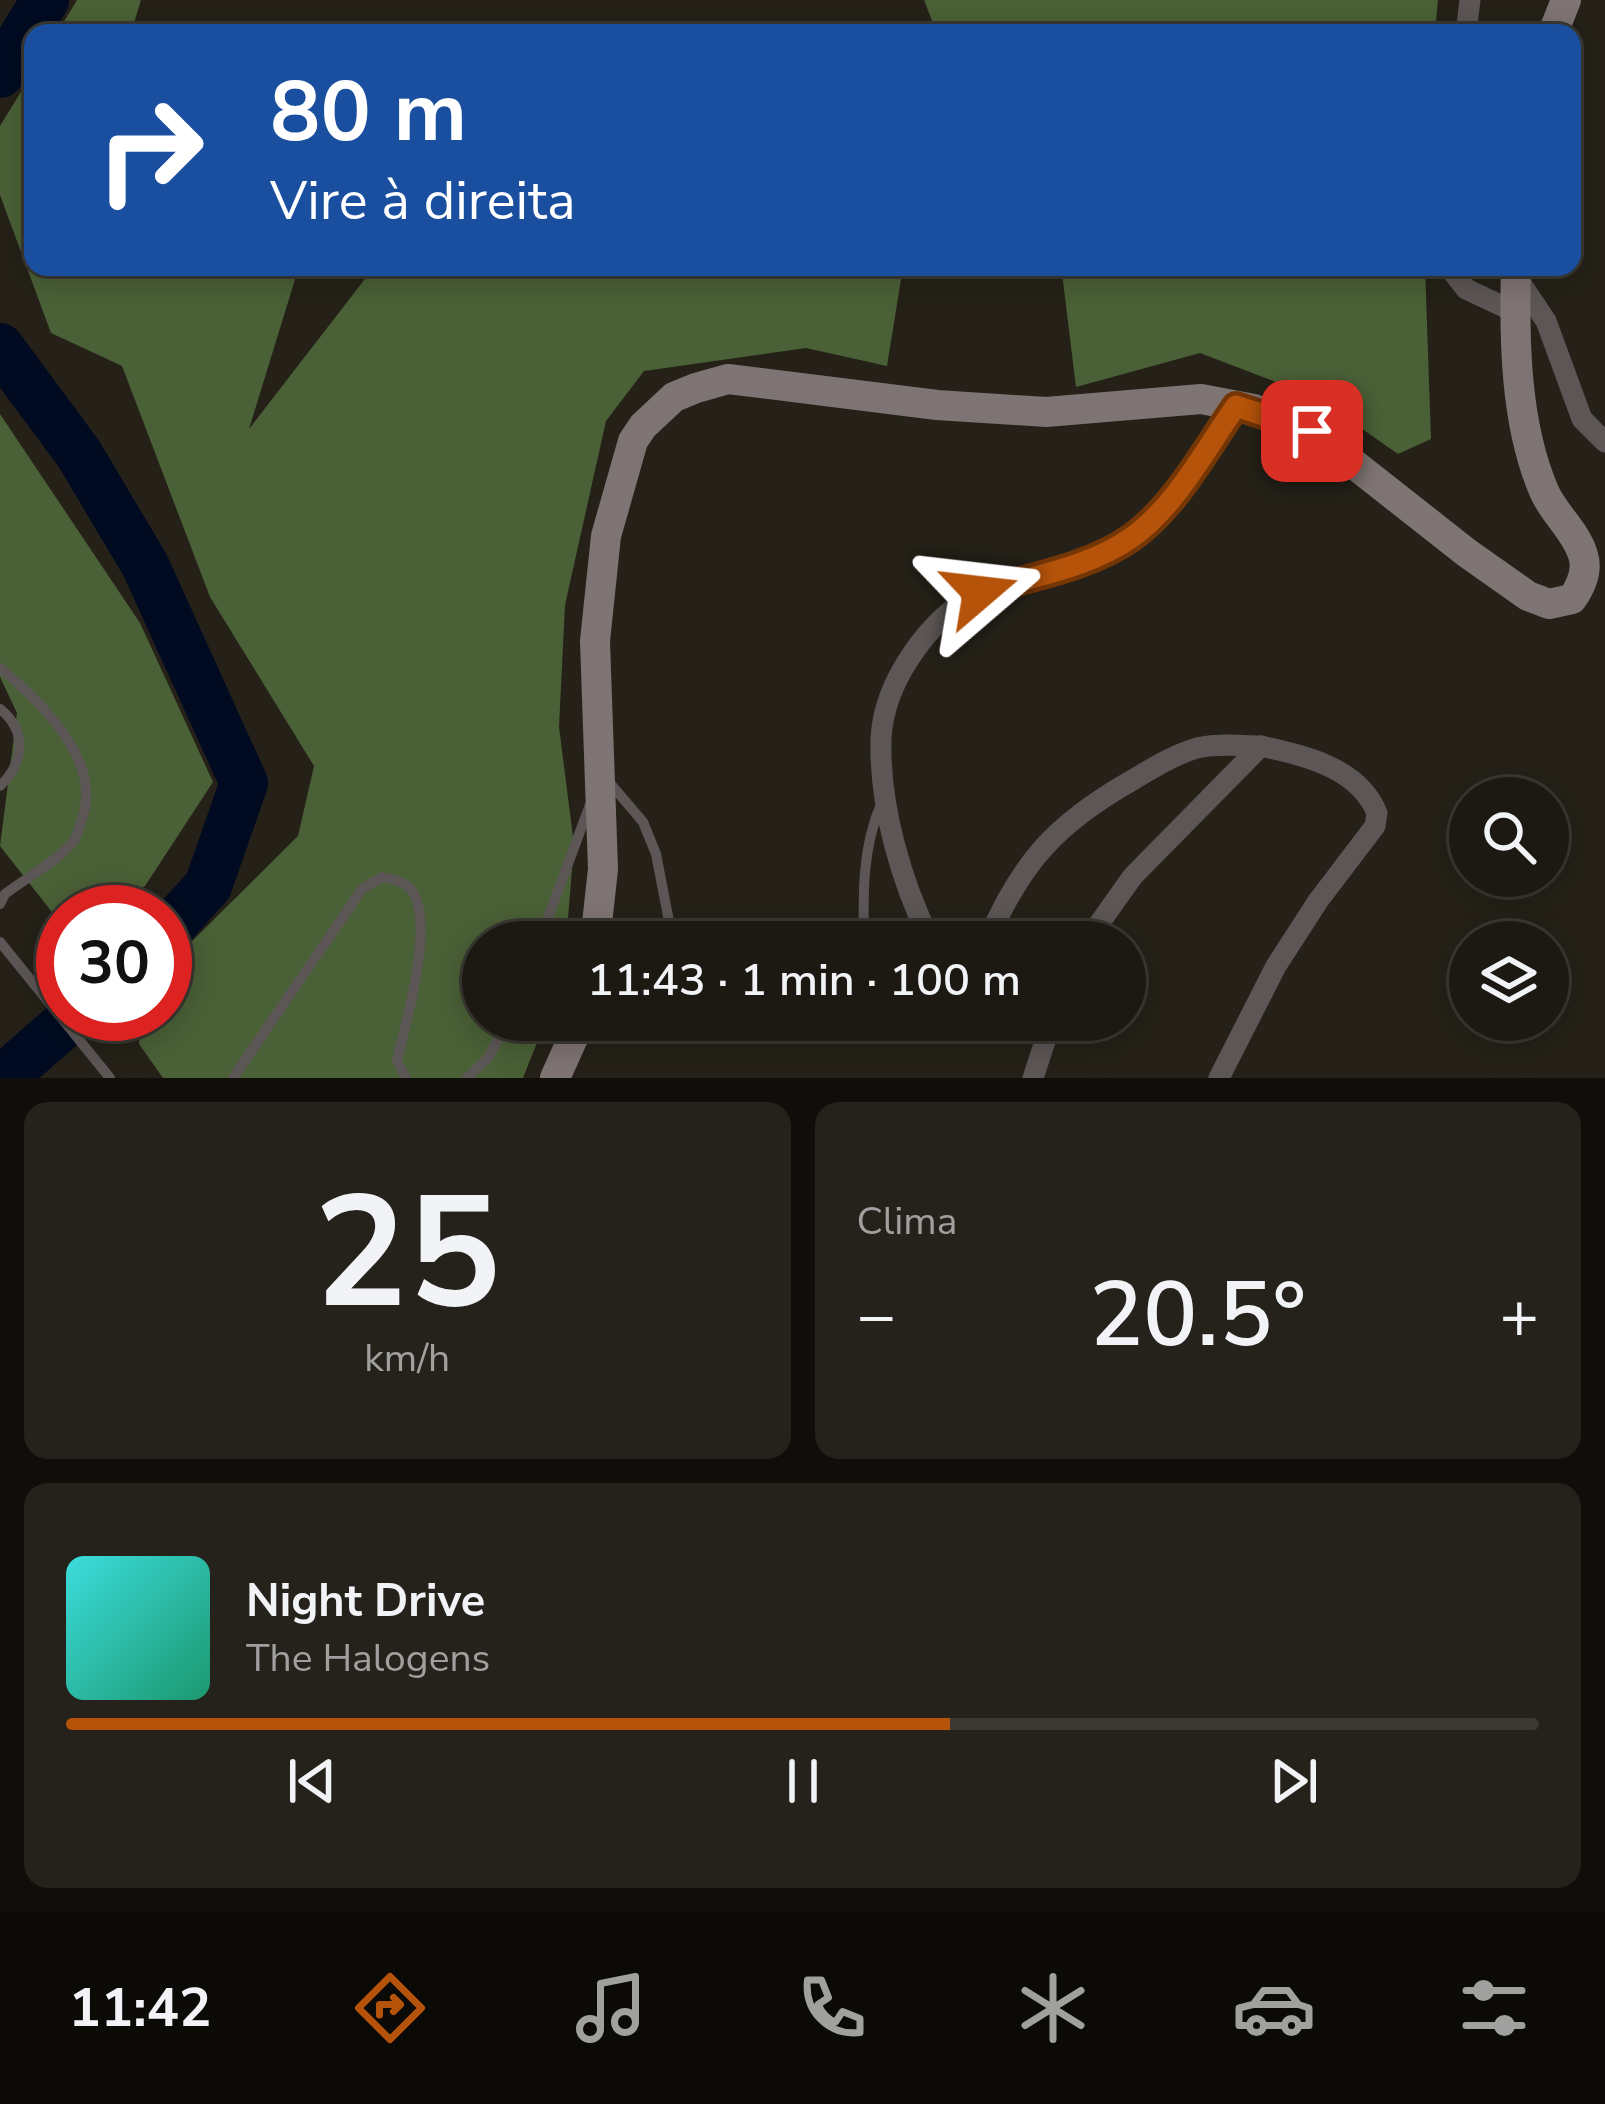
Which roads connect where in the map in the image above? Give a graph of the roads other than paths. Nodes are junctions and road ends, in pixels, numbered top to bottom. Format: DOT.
graph roads {
  1 [pos="1456,276"];
  2 [pos="1516,276"];
  3 [pos="1518,276"];
  4 [pos="1515,311"];
  5 [pos="1236,406"];
  6 [pos="1605,442"];
  7 [pos="0,668"];
  8 [pos="0,709"];
  9 [pos="1261,746"];
  10 [pos="602,773"];
  11 [pos="0,786"];
  12 [pos="885,795"];
  13 [pos="0,904"];
  14 [pos="547,921"];
  15 [pos="597,921"];
  16 [pos="670,921"];
  17 [pos="863,921"];
  18 [pos="923,921"];
  19 [pos="996,921"];
  20 [pos="1101,921"];
  21 [pos="2,946"];
  22 [pos="497,1041"];
  23 [pos="572,1041"];
  24 [pos="1045,1041"];
  25 [pos="110,1078"];
  26 [pos="233,1078"];
  27 [pos="406,1078"];
  28 [pos="467,1078"];
  29 [pos="556,1078"];
  30 [pos="1033,1078"];
  31 [pos="1219,1078"];
  1 -- 4 [label="street"];
  2 -- 4 [label="street"];
  3 -- 6 [label="street"];
  4 -- 5 [label="street"];
  5 -- 10 [label="street"];
  5 -- 12 [label="street"];
  7 -- 13 [label="lane"];
  8 -- 11 [label="lane"];
  9 -- 19 [label="street"];
  9 -- 20 [label="street"];
  9 -- 31 [label="street"];
  10 -- 14 [label="lane"];
  10 -- 15 [label="street"];
  10 -- 16 [label="lane"];
  12 -- 17 [label="lane"];
  12 -- 18 [label="street"];
  21 -- 25 [label="lane"];
  22 -- 28 [label="lane"];
  23 -- 29 [label="street"];
  24 -- 30 [label="street"];
  26 -- 27 [label="lane"];
}
